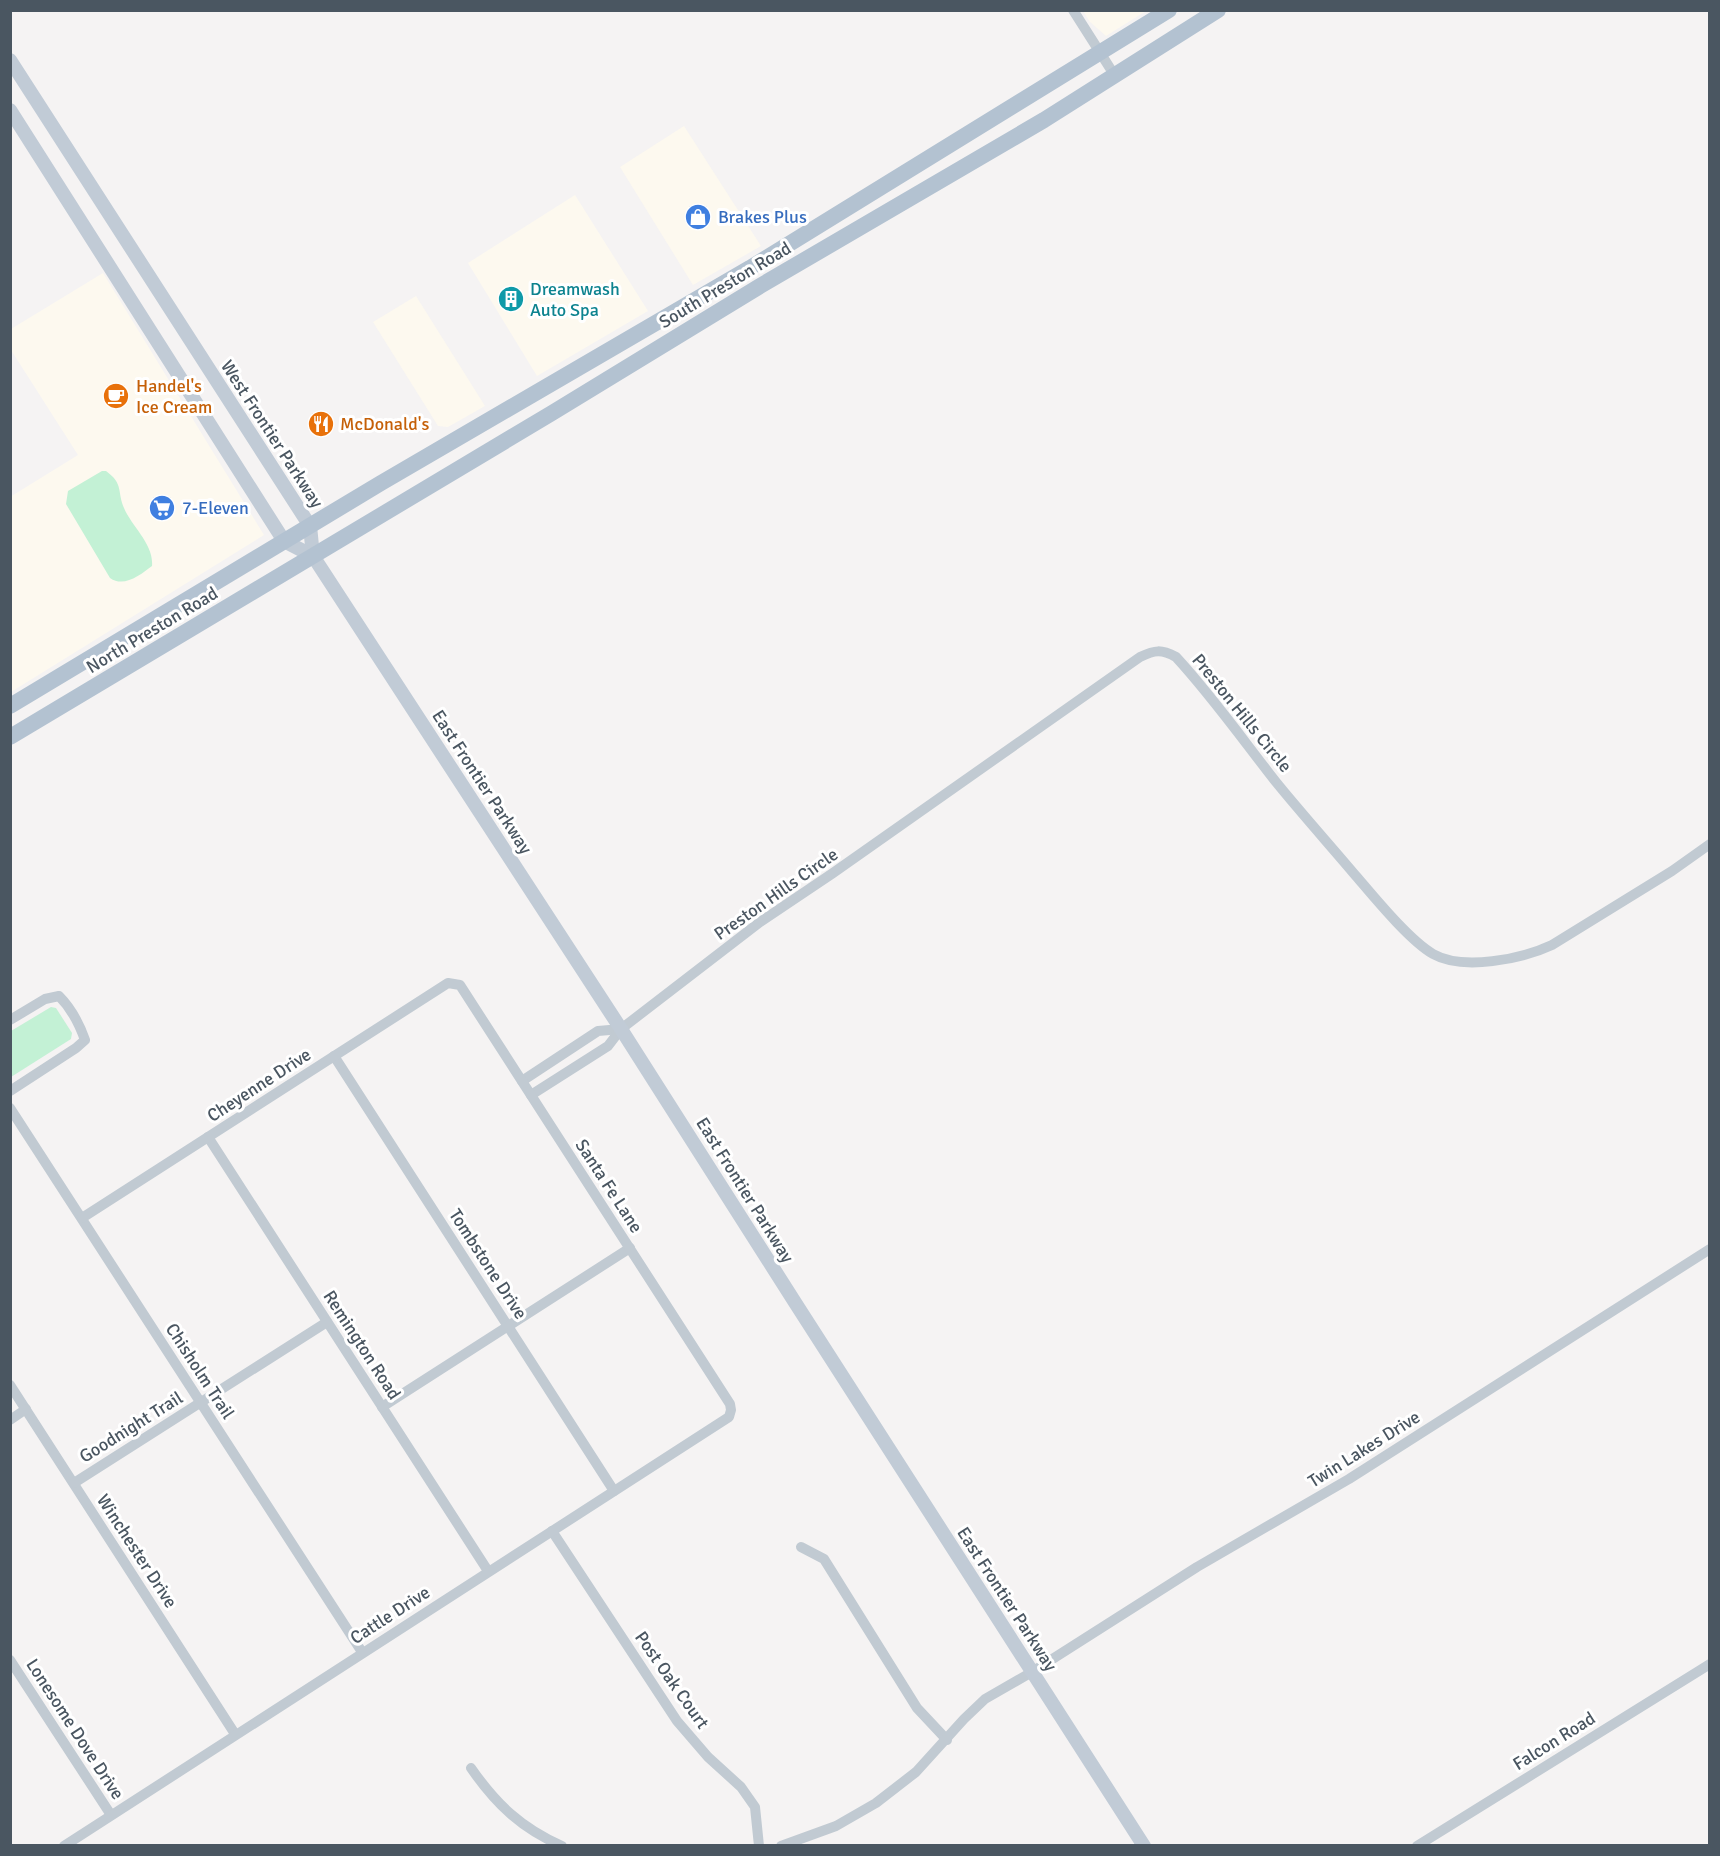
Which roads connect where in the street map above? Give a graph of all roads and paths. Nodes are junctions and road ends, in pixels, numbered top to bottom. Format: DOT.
graph roads {
  1 [pos="1073,10"];
  2 [pos="1169,10"];
  3 [pos="1218,10"];
  4 [pos="1100,54"];
  5 [pos="10,60"];
  6 [pos="1115,76"];
  7 [pos="10,110"];
  8 [pos="310,526"];
  9 [pos="284,541"];
  10 [pos="313,556"];
  11 [pos="10,706"];
  12 [pos="13,730"];
  13 [pos="1710,844"];
  14 [pos="454,983"];
  15 [pos="10,1020"];
  16 [pos="621,1029"];
  17 [pos="334,1056"];
  18 [pos="522,1081"];
  19 [pos="10,1091"];
  20 [pos="531,1095"];
  21 [pos="10,1108"];
  22 [pos="208,1137"];
  23 [pos="82,1218"];
  24 [pos="630,1248"];
  25 [pos="1710,1250"];
  26 [pos="327,1322"];
  27 [pos="508,1326"];
  28 [pos="10,1385"];
  29 [pos="200,1403"];
  30 [pos="382,1407"];
  31 [pos="26,1409"];
  32 [pos="731,1410"];
  33 [pos="10,1420"];
  34 [pos="74,1483"];
  35 [pos="614,1491"];
  36 [pos="552,1531"];
  37 [pos="801,1547"];
  38 [pos="488,1571"];
  39 [pos="362,1652"];
  40 [pos="10,1660"];
  41 [pos="1710,1664"];
  42 [pos="1032,1672"];
  43 [pos="235,1734"];
  44 [pos="947,1740"];
  45 [pos="471,1768"];
  46 [pos="111,1815"];
  47 [pos="63,1845"];
  48 [pos="562,1845"];
  49 [pos="759,1845"];
  50 [pos="781,1845"];
  51 [pos="1144,1845"];
  52 [pos="1417,1845"];
  1 -- 4 [label="street"];
  2 -- 4 [label="main road, South Preston Road"];
  3 -- 6 [label="main road, South Preston Road"];
  4 -- 6 [label="street"];
  4 -- 8 [label="main road, South Preston Road"];
  5 -- 8 [label="street, West Frontier Parkway"];
  6 -- 10 [label="main road, South Preston Road"];
  7 -- 9 [label="street"];
  8 -- 9 [label="main road, North Preston Road"];
  8 -- 10 [label="street, West Frontier Parkway"];
  9 -- 10 [label="street"];
  9 -- 11 [label="main road, North Preston Road"];
  10 -- 12 [label="main road, North Preston Road"];
  10 -- 16 [label="street, East Frontier Parkway"];
  13 -- 16 [label="street, Preston Hills Circle"];
  14 -- 17 [label="street, Cheyenne Drive"];
  14 -- 18 [label="street, Santa Fe Lane"];
  15 -- 19 [label="street"];
  16 -- 18 [label="street"];
  16 -- 20 [label="street"];
  16 -- 42 [label="street, East Frontier Parkway"];
  17 -- 22 [label="street, Cheyenne Drive"];
  17 -- 27 [label="street, Tombstone Drive"];
  18 -- 20 [label="street, Santa Fe Lane"];
  20 -- 24 [label="street, Santa Fe Lane"];
  21 -- 23 [label="street, Chisholm Trail"];
  22 -- 23 [label="street, Cheyenne Drive"];
  22 -- 26 [label="street, Remington Road"];
  23 -- 29 [label="street, Chisholm Trail"];
  24 -- 27 [label="street"];
  24 -- 32 [label="street, Santa Fe Lane"];
  25 -- 42 [label="street, Twin Lakes Drive"];
  26 -- 29 [label="street, Goodnight Trail"];
  26 -- 30 [label="street, Remington Road"];
  27 -- 30 [label="street"];
  27 -- 35 [label="street, Tombstone Drive"];
  28 -- 31 [label="street, Winchester Drive"];
  29 -- 34 [label="street, Goodnight Trail"];
  29 -- 39 [label="street, Chisholm Trail"];
  30 -- 38 [label="street, Remington Road"];
  31 -- 33 [label="street"];
  31 -- 34 [label="street, Winchester Drive"];
  32 -- 35 [label="street, Cattle Drive"];
  34 -- 43 [label="street, Winchester Drive"];
  35 -- 36 [label="street, Cattle Drive"];
  36 -- 38 [label="street, Cattle Drive"];
  36 -- 49 [label="street, Post Oak Court"];
  37 -- 44 [label="street"];
  38 -- 39 [label="street, Cattle Drive"];
  39 -- 43 [label="street, Cattle Drive"];
  40 -- 46 [label="street, Lonesome Dove Drive"];
  41 -- 52 [label="street, Falcon Road"];
  42 -- 44 [label="street, Twin Lakes Drive"];
  42 -- 51 [label="street, East Frontier Parkway"];
  43 -- 46 [label="street, Cattle Drive"];
  44 -- 50 [label="street, Twin Lakes Drive"];
  45 -- 48 [label="street"];
  46 -- 47 [label="street, Cattle Drive"];
}
